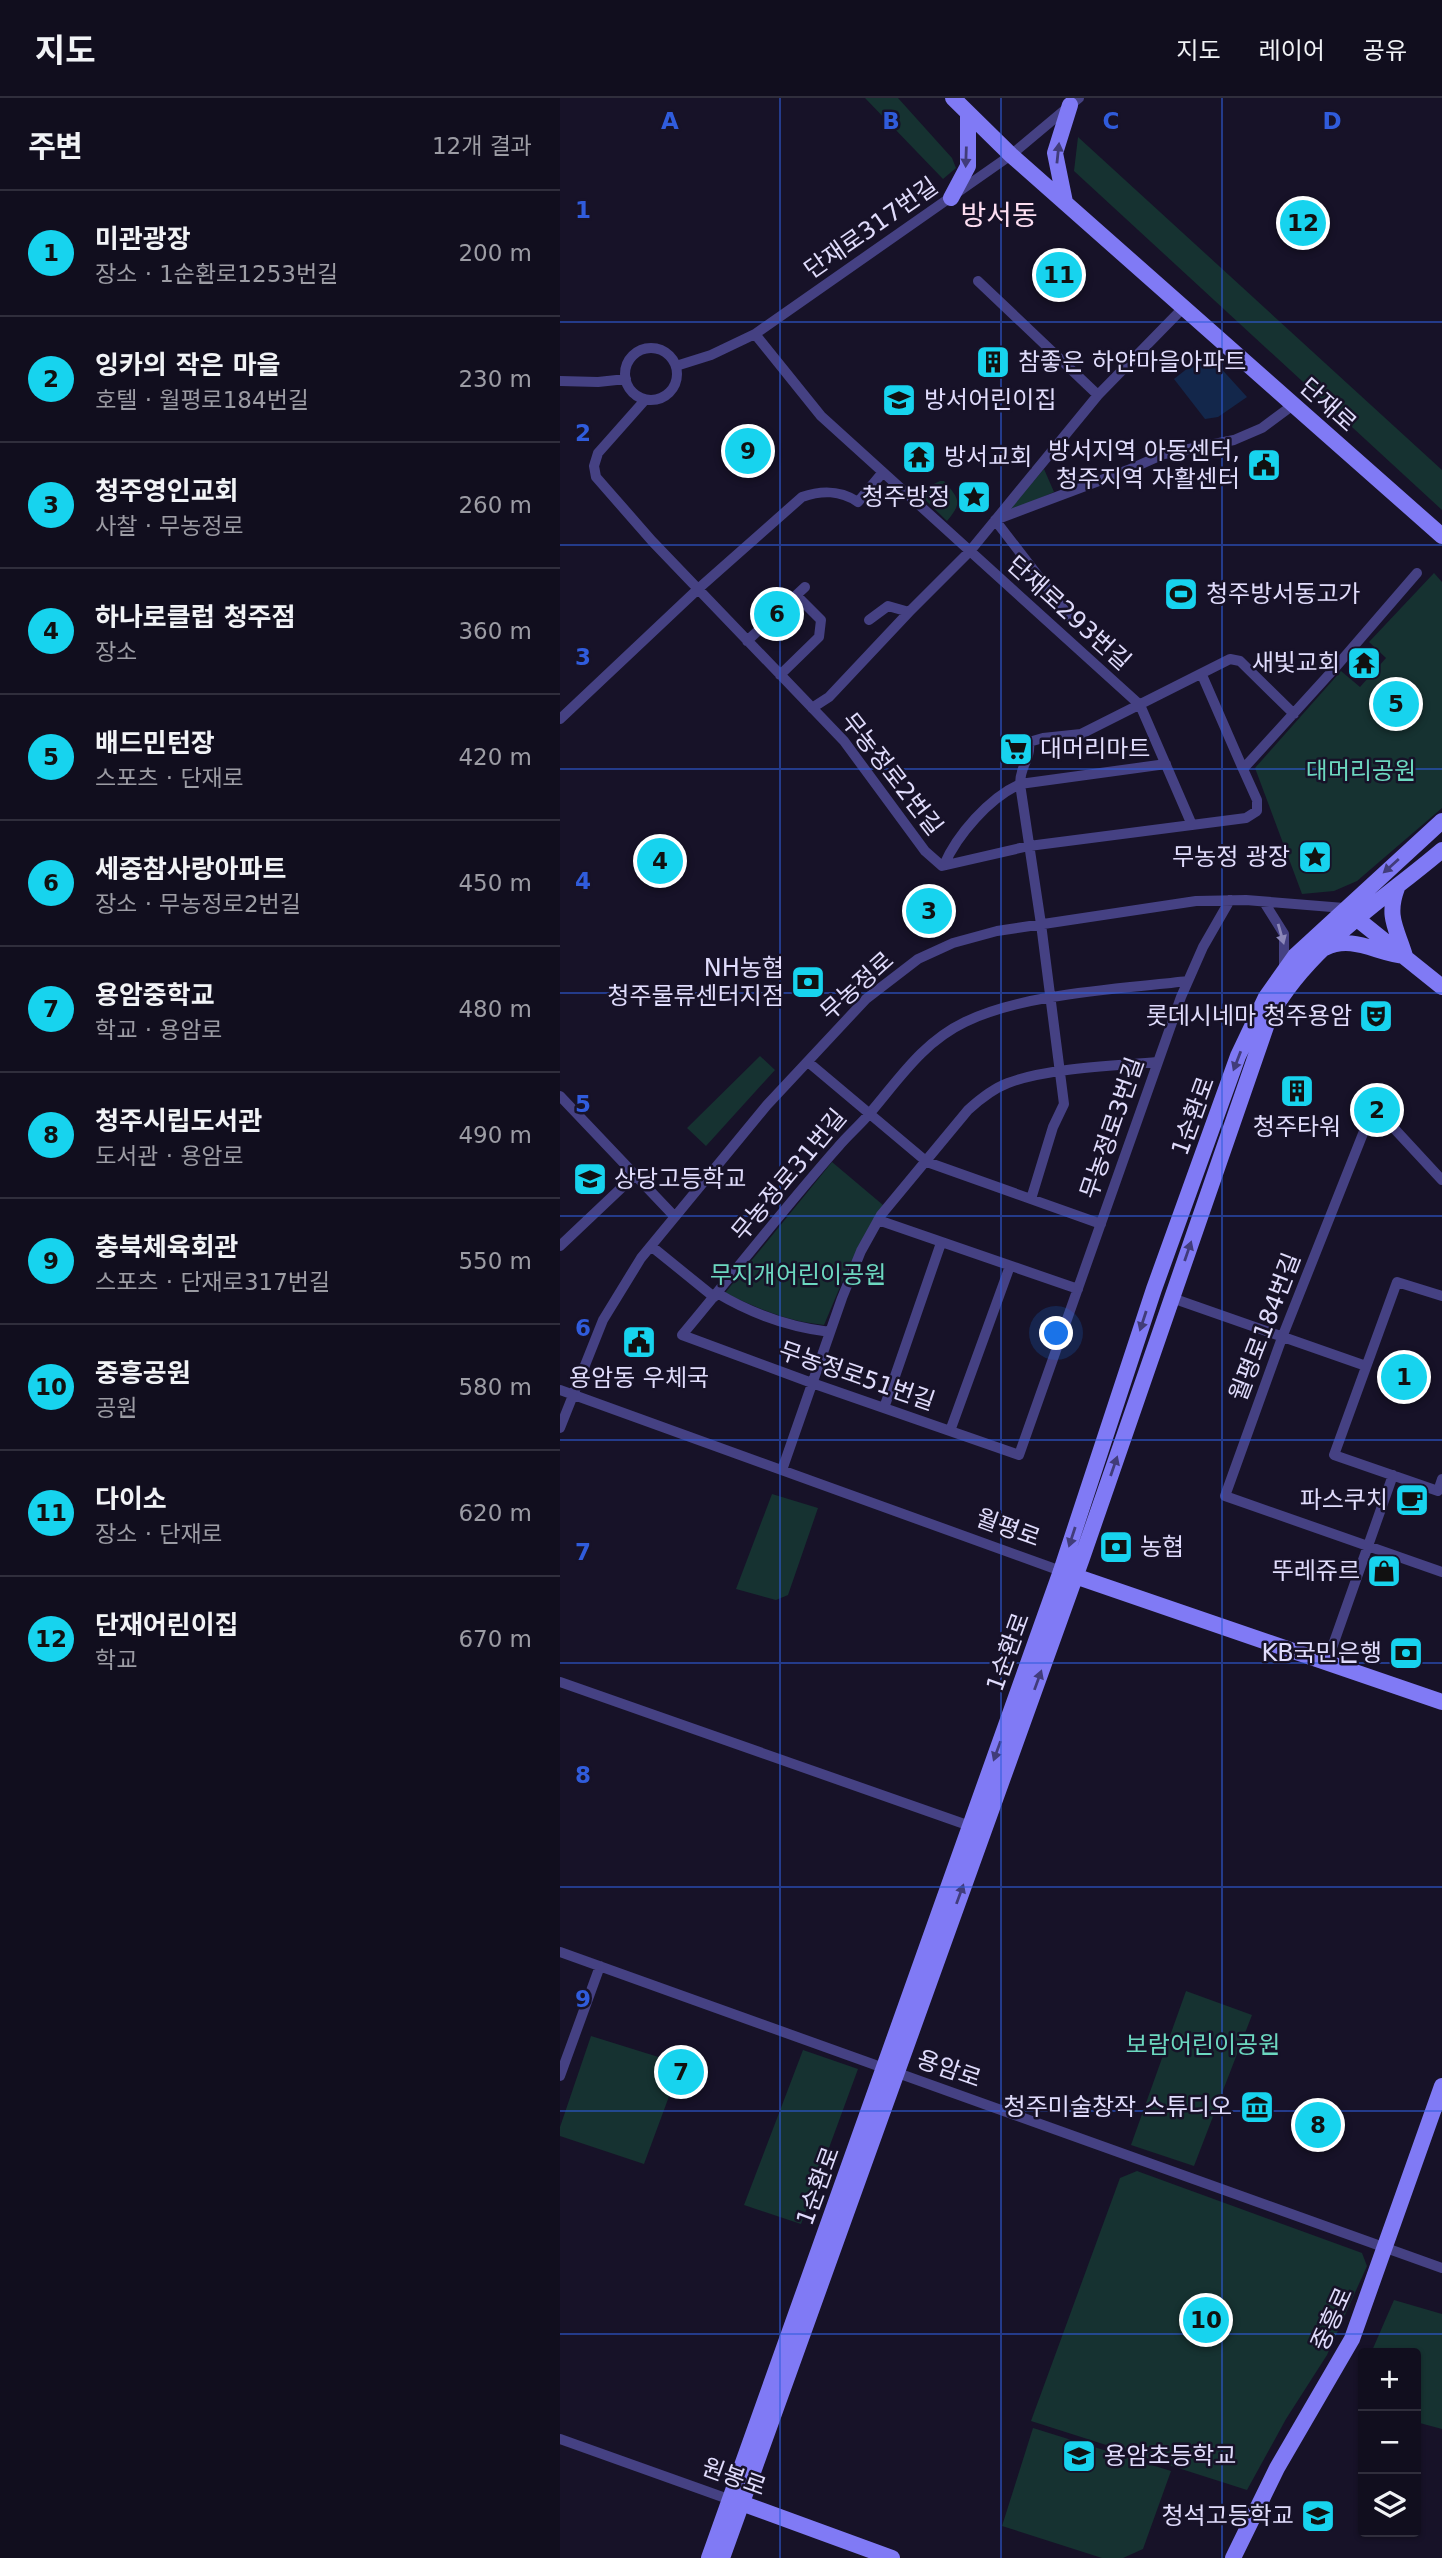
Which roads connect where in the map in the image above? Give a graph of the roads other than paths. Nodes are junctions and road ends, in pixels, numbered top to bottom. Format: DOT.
graph roads {
  1 [pos="953,98"];
  2 [pos="1074,102"];
  3 [pos="968,113"];
  4 [pos="1011,155"];
  5 [pos="951,198"];
  6 [pos="1065,202"];
  7 [pos="978,281"];
  8 [pos="1185,306"];
  9 [pos="755,334"];
  10 [pos="676,366"];
  11 [pos="626,379"];
  12 [pos="560,381"];
  13 [pos="1098,395"];
  14 [pos="645,400"];
  15 [pos="1293,405"];
  16 [pos="883,472"];
  17 [pos="995,520"];
  18 [pos="1442,536"];
  19 [pos="970,551"];
  20 [pos="1417,573"];
  21 [pos="698,589"];
  22 [pos="909,612"];
  23 [pos="869,620"];
  24 [pos="1072,620"];
  25 [pos="747,641"];
  26 [pos="780,675"];
  27 [pos="1202,675"];
  28 [pos="1140,705"];
  29 [pos="812,708"];
  30 [pos="1294,714"];
  31 [pos="560,719"];
  32 [pos="1166,764"];
  33 [pos="1243,769"];
  34 [pos="1020,784"];
  35 [pos="1442,821"];
  36 [pos="1192,825"];
  37 [pos="1029,846"];
  38 [pos="1442,850"];
  39 [pos="944,865"];
  40 [pos="1397,888"];
  41 [pos="1230,900"];
  42 [pos="1264,902"];
  43 [pos="1344,908"];
  44 [pos="1358,919"];
  45 [pos="1041,924"];
  46 [pos="1320,951"];
  47 [pos="1405,956"];
  48 [pos="1284,970"];
  49 [pos="1188,981"];
  50 [pos="1442,987"];
  51 [pos="1051,998"];
  52 [pos="807,1062"];
  53 [pos="1157,1062"];
  54 [pos="1060,1072"];
  55 [pos="560,1096"];
  56 [pos="870,1113"];
  57 [pos="927,1162"];
  58 [pos="635,1175"];
  59 [pos="1442,1180"];
  60 [pos="1031,1199"];
  61 [pos="675,1217"];
  62 [pos="878,1220"];
  63 [pos="1101,1224"];
  64 [pos="941,1243"];
  65 [pos="560,1246"];
  66 [pos="651,1246"];
  67 [pos="1010,1266"];
  68 [pos="1078,1289"];
  69 [pos="716,1295"];
  70 [pos="1442,1296"];
  71 [pos="1172,1298"];
  72 [pos="830,1332"];
  73 [pos="682,1335"];
  74 [pos="1283,1335"];
  75 [pos="1366,1366"];
  76 [pos="812,1383"];
  77 [pos="560,1390"];
  78 [pos="572,1394"];
  79 [pos="884,1408"];
  80 [pos="560,1428"];
  81 [pos="950,1431"];
  82 [pos="1019,1455"];
  83 [pos="782,1470"];
  84 [pos="1393,1475"];
  85 [pos="1442,1479"];
  86 [pos="1368,1546"];
  87 [pos="1442,1572"];
  88 [pos="1068,1574"];
  89 [pos="1327,1662"];
  90 [pos="560,1682"];
  91 [pos="1442,1702"];
  92 [pos="970,1826"];
  93 [pos="560,1952"];
  94 [pos="600,1966"];
  95 [pos="890,2071"];
  96 [pos="560,2076"];
  97 [pos="1442,2086"];
  98 [pos="1386,2248"];
  99 [pos="1442,2268"];
  100 [pos="560,2439"];
  101 [pos="736,2502"];
  102 [pos="1238,2555"];
  103 [pos="709,2558"];
  104 [pos="722,2558"];
  105 [pos="892,2558"];
  1 -- 3 [label="street, 단재로"];
  2 -- 4 [label="street, 단재로317번길"];
  6 -- 2 [label="street, one-way"];
  3 -- 4 [label="street, 단재로"];
  3 -- 5 [label="street, one-way"];
  4 -- 5 [label="street, 단재로317번길"];
  4 -- 6 [label="street, 단재로"];
  5 -- 9 [label="street, 단재로317번길"];
  6 -- 8 [label="street, 단재로"];
  7 -- 13 [label="street"];
  8 -- 13 [label="street"];
  8 -- 15 [label="street, 단재로"];
  9 -- 10 [label="street, 단재로317번길"];
  9 -- 16 [label="street, 단재로293번길"];
  10 -- 11 [label="street"];
  10 -- 14 [label="street"];
  11 -- 12 [label="street"];
  11 -- 14 [label="street"];
  13 -- 17 [label="street"];
  14 -- 21 [label="street"];
  15 -- 17 [label="street"];
  15 -- 18 [label="street, 단재로"];
  16 -- 19 [label="street, 단재로293번길"];
  16 -- 21 [label="street"];
  17 -- 19 [label="street"];
  17 -- 24 [label="street, 단재로293번길"];
  19 -- 22 [label="street"];
  19 -- 28 [label="street, 단재로293번길"];
  20 -- 30 [label="street"];
  21 -- 25 [label="street, 무농정로2번길"];
  21 -- 31 [label="street"];
  22 -- 23 [label="street"];
  22 -- 29 [label="street"];
  25 -- 26 [label="street, 무농정로2번길"];
  25 -- 26 [label="street"];
  26 -- 29 [label="street, 무농정로2번길"];
  27 -- 28 [label="street"];
  27 -- 30 [label="street"];
  27 -- 33 [label="street"];
  28 -- 32 [label="street"];
  28 -- 34 [label="street"];
  29 -- 39 [label="street, 무농정로2번길"];
  30 -- 33 [label="street"];
  32 -- 34 [label="street"];
  32 -- 36 [label="street"];
  33 -- 36 [label="street"];
  34 -- 37 [label="street"];
  34 -- 39 [label="street, 무농정로2번길"];
  35 -- 43 [label="street, 1순환로, one-way"];
  36 -- 37 [label="street, 무농정로2번길"];
  37 -- 39 [label="street, 무농정로2번길"];
  37 -- 45 [label="street"];
  38 -- 40 [label="street, 1순환로"];
  40 -- 44 [label="street, 1순환로"];
  40 -- 47 [label="street"];
  41 -- 42 [label="street, 무농정로"];
  41 -- 45 [label="street, 무농정로"];
  41 -- 49 [label="street, 무농정로3번길"];
  42 -- 43 [label="street, 무농정로"];
  42 -- 48 [label="street, one-way"];
  43 -- 44 [label="street"];
  43 -- 48 [label="street, 1순환로"];
  44 -- 46 [label="street, 1순환로"];
  44 -- 47 [label="street"];
  45 -- 51 [label="street"];
  45 -- 52 [label="street, 무농정로"];
  46 -- 47 [label="street"];
  71 -- 46 [label="street, 1순환로, one-way"];
  47 -- 50 [label="street"];
  48 -- 88 [label="street, 1순환로, one-way"];
  49 -- 51 [label="street, 무농정로31번길"];
  49 -- 53 [label="street, 무농정로3번길"];
  51 -- 54 [label="street"];
  51 -- 56 [label="street, 무농정로31번길"];
  52 -- 56 [label="street, 무농정로31번길"];
  52 -- 61 [label="street, 무농정로"];
  53 -- 54 [label="street"];
  53 -- 63 [label="street, 무농정로3번길"];
  54 -- 57 [label="street"];
  54 -- 60 [label="street"];
  55 -- 58 [label="street"];
  56 -- 57 [label="street, 무농정로31번길"];
  56 -- 69 [label="street, 무농정로31번길"];
  57 -- 60 [label="street, 무농정로31번길"];
  57 -- 62 [label="street"];
  58 -- 61 [label="street"];
  58 -- 65 [label="street"];
  59 -- 74 [label="street, 월평로184번길"];
  60 -- 63 [label="street, 무농정로31번길"];
  61 -- 66 [label="street, 무농정로"];
  62 -- 64 [label="street"];
  62 -- 72 [label="street"];
  63 -- 68 [label="street, 무농정로3번길"];
  64 -- 67 [label="street"];
  64 -- 79 [label="street"];
  66 -- 69 [label="street"];
  66 -- 78 [label="street, 무농정로"];
  67 -- 68 [label="street"];
  67 -- 81 [label="street"];
  68 -- 82 [label="street, 무농정로3번길"];
  69 -- 72 [label="street"];
  69 -- 73 [label="street, 무농정로31번길"];
  70 -- 75 [label="street"];
  71 -- 74 [label="street"];
  88 -- 71 [label="street, 1순환로, one-way"];
  72 -- 76 [label="street"];
  73 -- 76 [label="street, 무농정로51번길"];
  74 -- 75 [label="street"];
  74 -- 86 [label="street, 월평로184번길"];
  75 -- 84 [label="street"];
  76 -- 79 [label="street, 무농정로51번길"];
  76 -- 83 [label="street"];
  77 -- 78 [label="street, 월평로"];
  78 -- 80 [label="street, 무농정로"];
  78 -- 83 [label="street, 월평로"];
  79 -- 81 [label="street, 무농정로51번길"];
  81 -- 82 [label="street, 무농정로51번길"];
  83 -- 88 [label="street, 월평로"];
  84 -- 85 [label="street"];
  84 -- 86 [label="street"];
  86 -- 87 [label="street, 월평로184번길"];
  86 -- 89 [label="street"];
  88 -- 89 [label="street, 월평로"];
  88 -- 92 [label="street, 1순환로, one-way"];
  95 -- 88 [label="street, 1순환로, one-way"];
  89 -- 91 [label="street, 월평로"];
  90 -- 92 [label="street"];
  92 -- 95 [label="street, 1순환로"];
  93 -- 94 [label="street, 용암로"];
  94 -- 95 [label="street, 용암로"];
  94 -- 96 [label="street"];
  95 -- 98 [label="street, 용암로"];
  95 -- 101 [label="street, 1순환로"];
  97 -- 98 [label="street, 중흥로"];
  98 -- 99 [label="street, 용암로"];
  98 -- 102 [label="street, 중흥로"];
  100 -- 101 [label="street, 원봉로"];
  101 -- 103 [label="street, 1순환로"];
  101 -- 104 [label="street, 1순환로"];
  101 -- 105 [label="street, 원봉로"];
}
